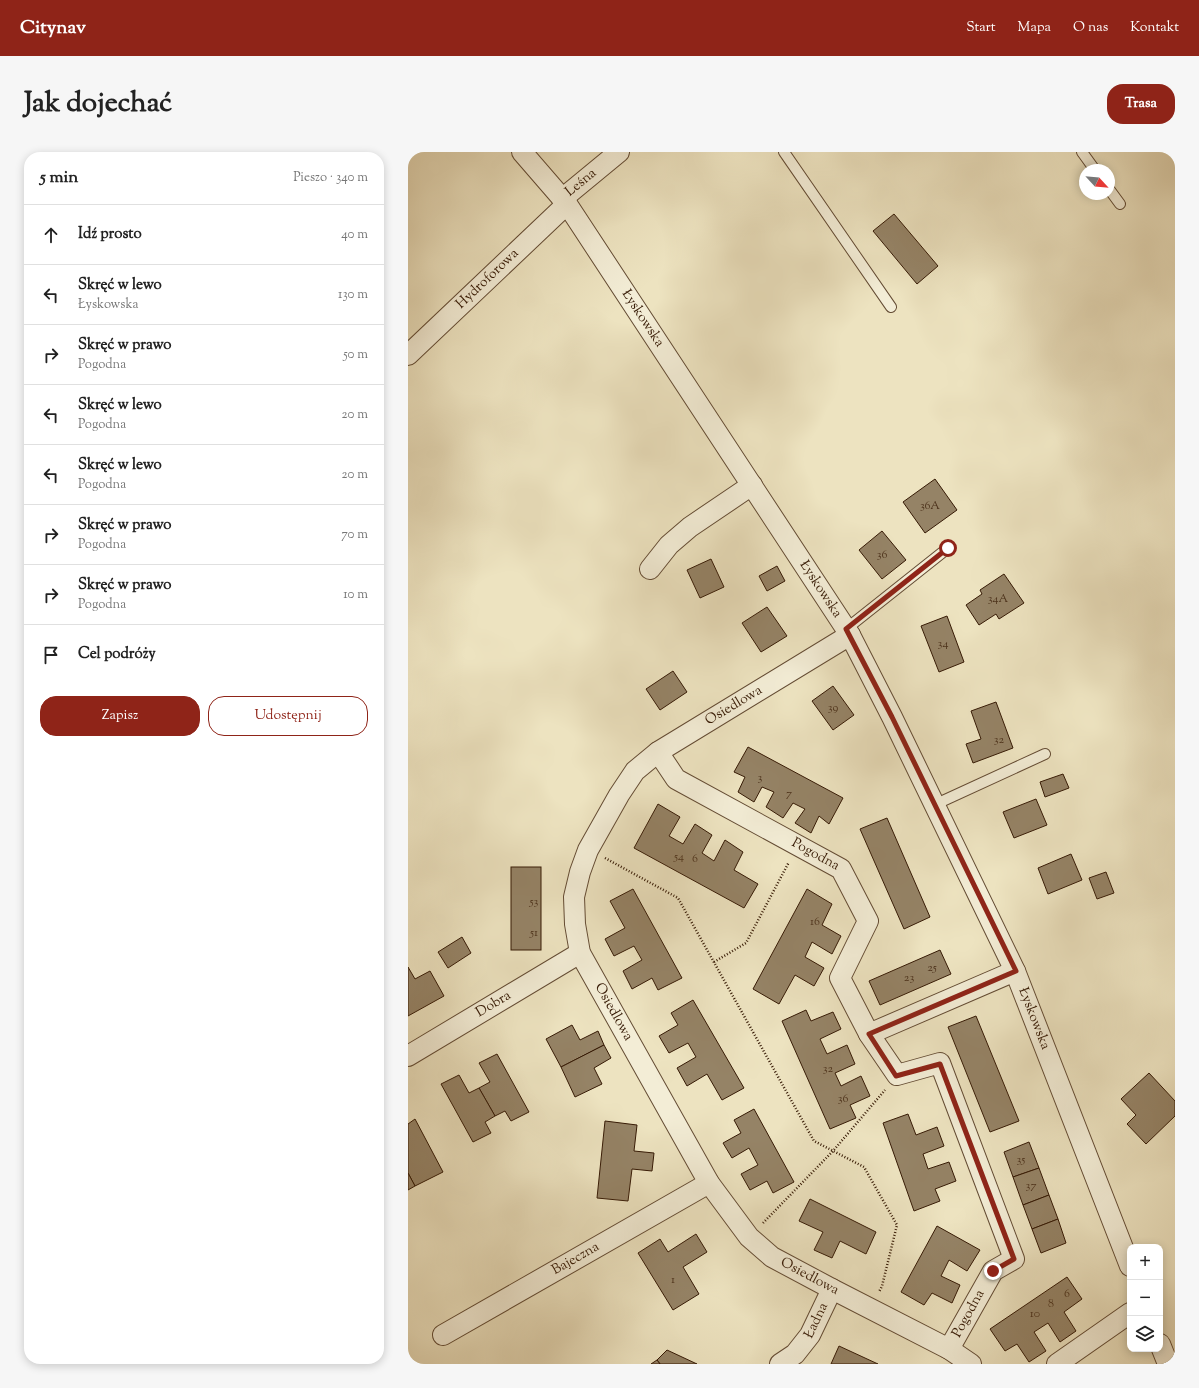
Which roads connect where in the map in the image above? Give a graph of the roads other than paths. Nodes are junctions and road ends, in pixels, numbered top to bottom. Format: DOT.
graph roads {
  1 [pos="522,152"];
  2 [pos="620,152"];
  3 [pos="784,152"];
  4 [pos="1082,152"];
  5 [pos="1091,164"];
  6 [pos="1115,197"];
  7 [pos="565,201"];
  8 [pos="1120,204"];
  9 [pos="891,307"];
  10 [pos="408,355"];
  11 [pos="752,485"];
  12 [pos="948,548"];
  13 [pos="650,569"];
  14 [pos="848,632"];
  15 [pos="658,752"];
  16 [pos="1045,754"];
  17 [pos="934,805"];
  18 [pos="580,953"];
  19 [pos="1016,971"];
  20 [pos="869,1034"];
  21 [pos="408,1056"];
  22 [pos="709,1183"];
  23 [pos="1127,1258"];
  24 [pos="832,1289"];
  25 [pos="1127,1315"];
  26 [pos="443,1335"];
  27 [pos="949,1348"];
  28 [pos="1163,1352"];
  29 [pos="792,1361"];
  30 [pos="971,1364"];
  31 [pos="1057,1364"];
  32 [pos="1168,1364"];
  1 -- 7 [label="street, Łyskowska"];
  2 -- 7 [label="street, Leśna"];
  3 -- 9 [label="lane"];
  4 -- 5 [label="lane"];
  6 -- 8 [label="lane"];
  7 -- 10 [label="street, Hydroforowa"];
  7 -- 11 [label="street, Łyskowska"];
  11 -- 13 [label="street"];
  11 -- 14 [label="street, Łyskowska"];
  12 -- 14 [label="lane"];
  14 -- 15 [label="street, Osiedlowa"];
  14 -- 17 [label="street, Łyskowska"];
  15 -- 18 [label="street, Osiedlowa"];
  15 -- 20 [label="street, Pogodna"];
  16 -- 17 [label="lane"];
  17 -- 19 [label="street, Łyskowska"];
  18 -- 21 [label="street, Dobra"];
  18 -- 22 [label="street, Osiedlowa"];
  19 -- 20 [label="street"];
  19 -- 23 [label="street, Łyskowska"];
  20 -- 27 [label="street, Pogodna"];
  22 -- 24 [label="street, Osiedlowa"];
  22 -- 26 [label="street, Bajeczna"];
  24 -- 27 [label="street, Osiedlowa"];
  24 -- 29 [label="street, Ładna"];
  25 -- 31 [label="street"];
  27 -- 30 [label="street, Osiedlowa"];
  28 -- 32 [label="street"];
}
